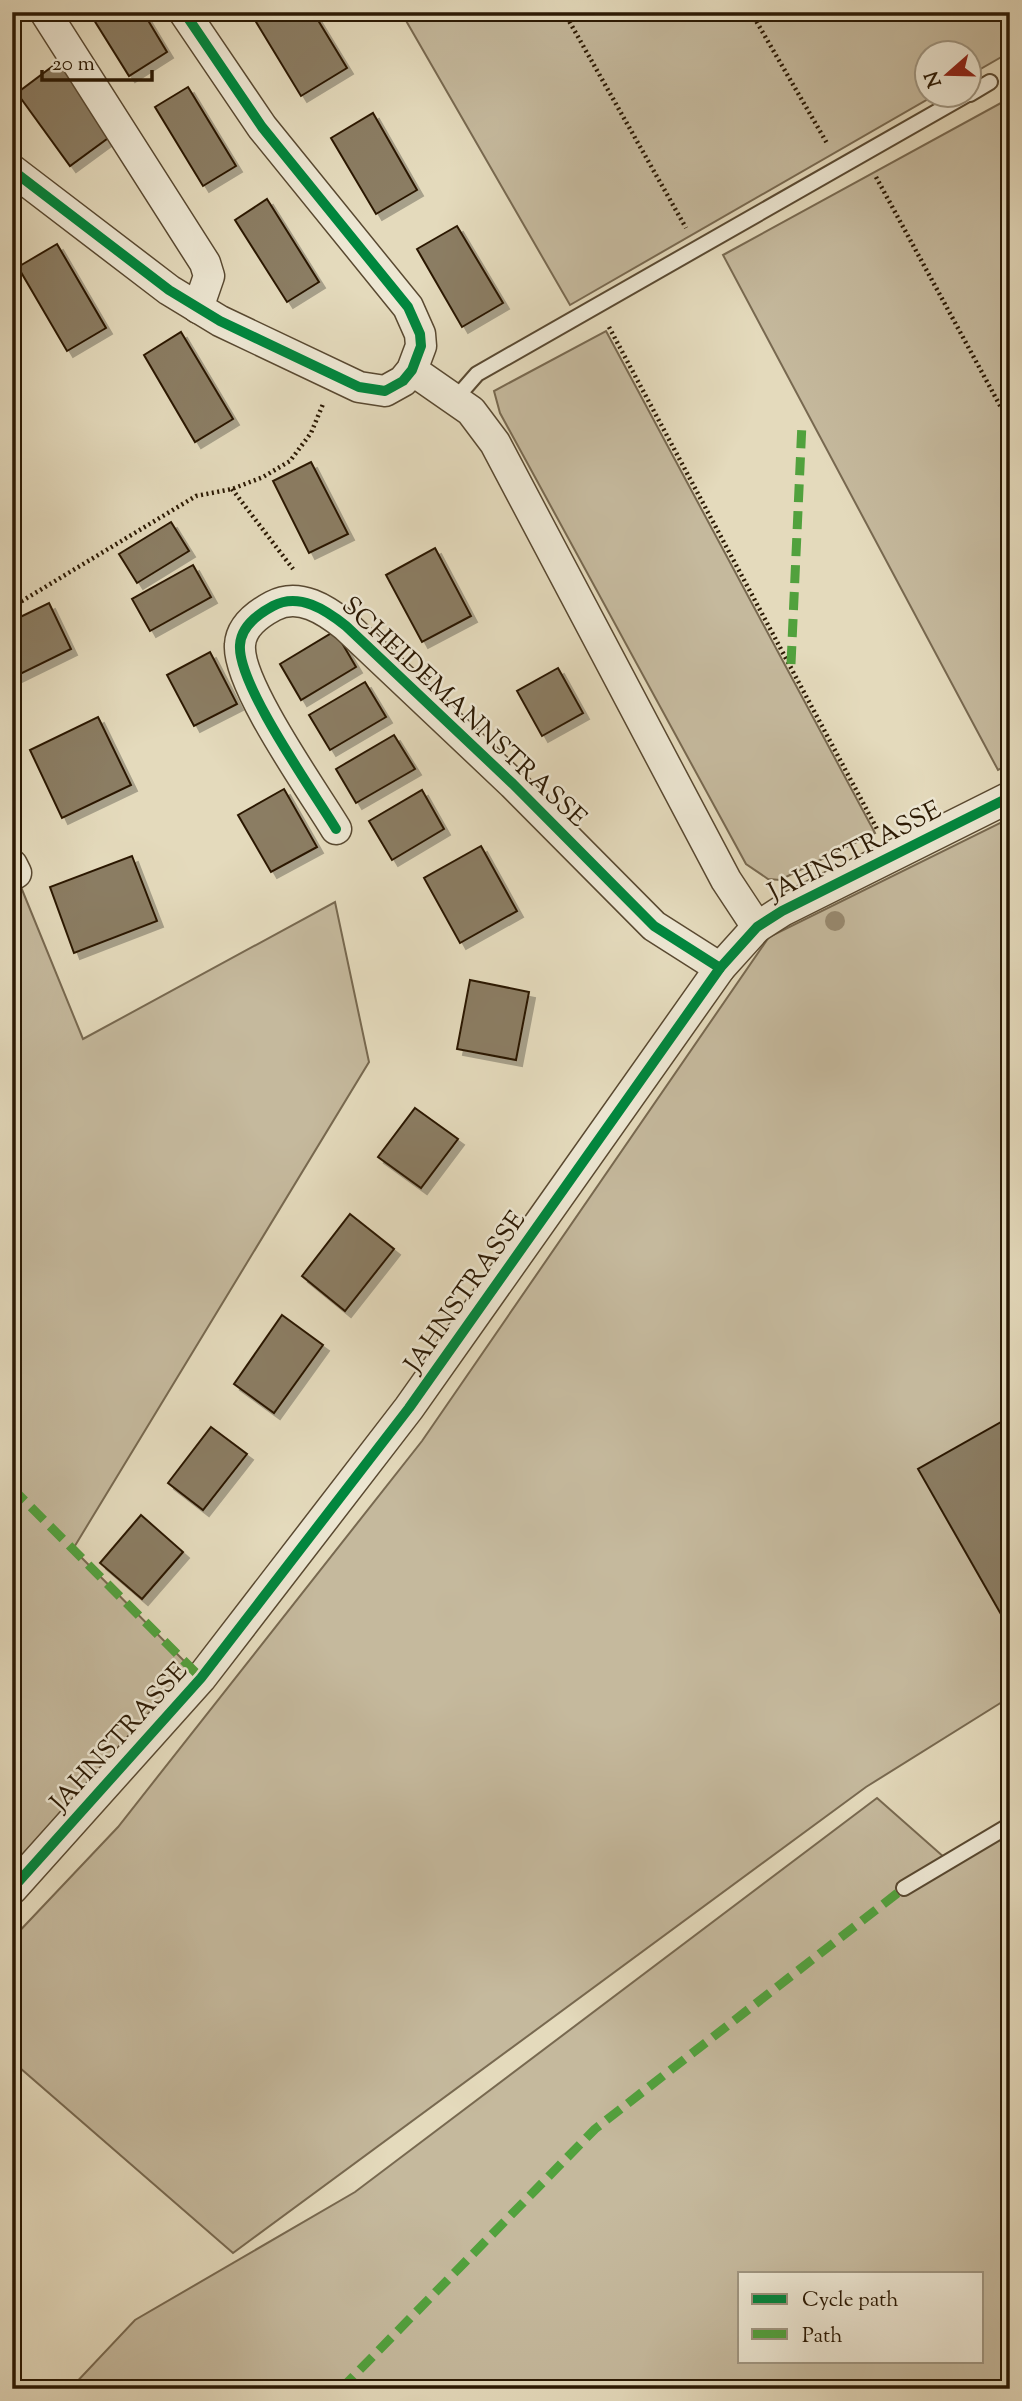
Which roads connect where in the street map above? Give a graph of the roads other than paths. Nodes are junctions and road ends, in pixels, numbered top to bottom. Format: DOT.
graph roads {
  1 [pos="45,12"];
  2 [pos="184,12"];
  3 [pos="990,82"];
  4 [pos="984,85"];
  5 [pos="944,108"];
  6 [pos="12,170"];
  7 [pos="198,308"];
  8 [pos="412,370"];
  9 [pos="456,398"];
  10 [pos="1010,797"];
  11 [pos="336,829"];
  12 [pos="757,927"];
  13 [pos="720,968"];
  14 [pos="1010,1825"];
  15 [pos="904,1888"];
  16 [pos="12,1889"];
  1 -- 7 [label="street"];
  2 -- 8 [label="street"];
  3 -- 4 [label="lane"];
  5 -- 9 [label="lane"];
  6 -- 7 [label="street"];
  7 -- 8 [label="street"];
  8 -- 9 [label="street"];
  9 -- 12 [label="street"];
  10 -- 12 [label="street, JAHNSTRASSE"];
  11 -- 13 [label="street, SCHEIDEMANNSTRASSE"];
  12 -- 13 [label="street, JAHNSTRASSE"];
  13 -- 16 [label="street, JAHNSTRASSE"];
  14 -- 15 [label="lane"];
}
